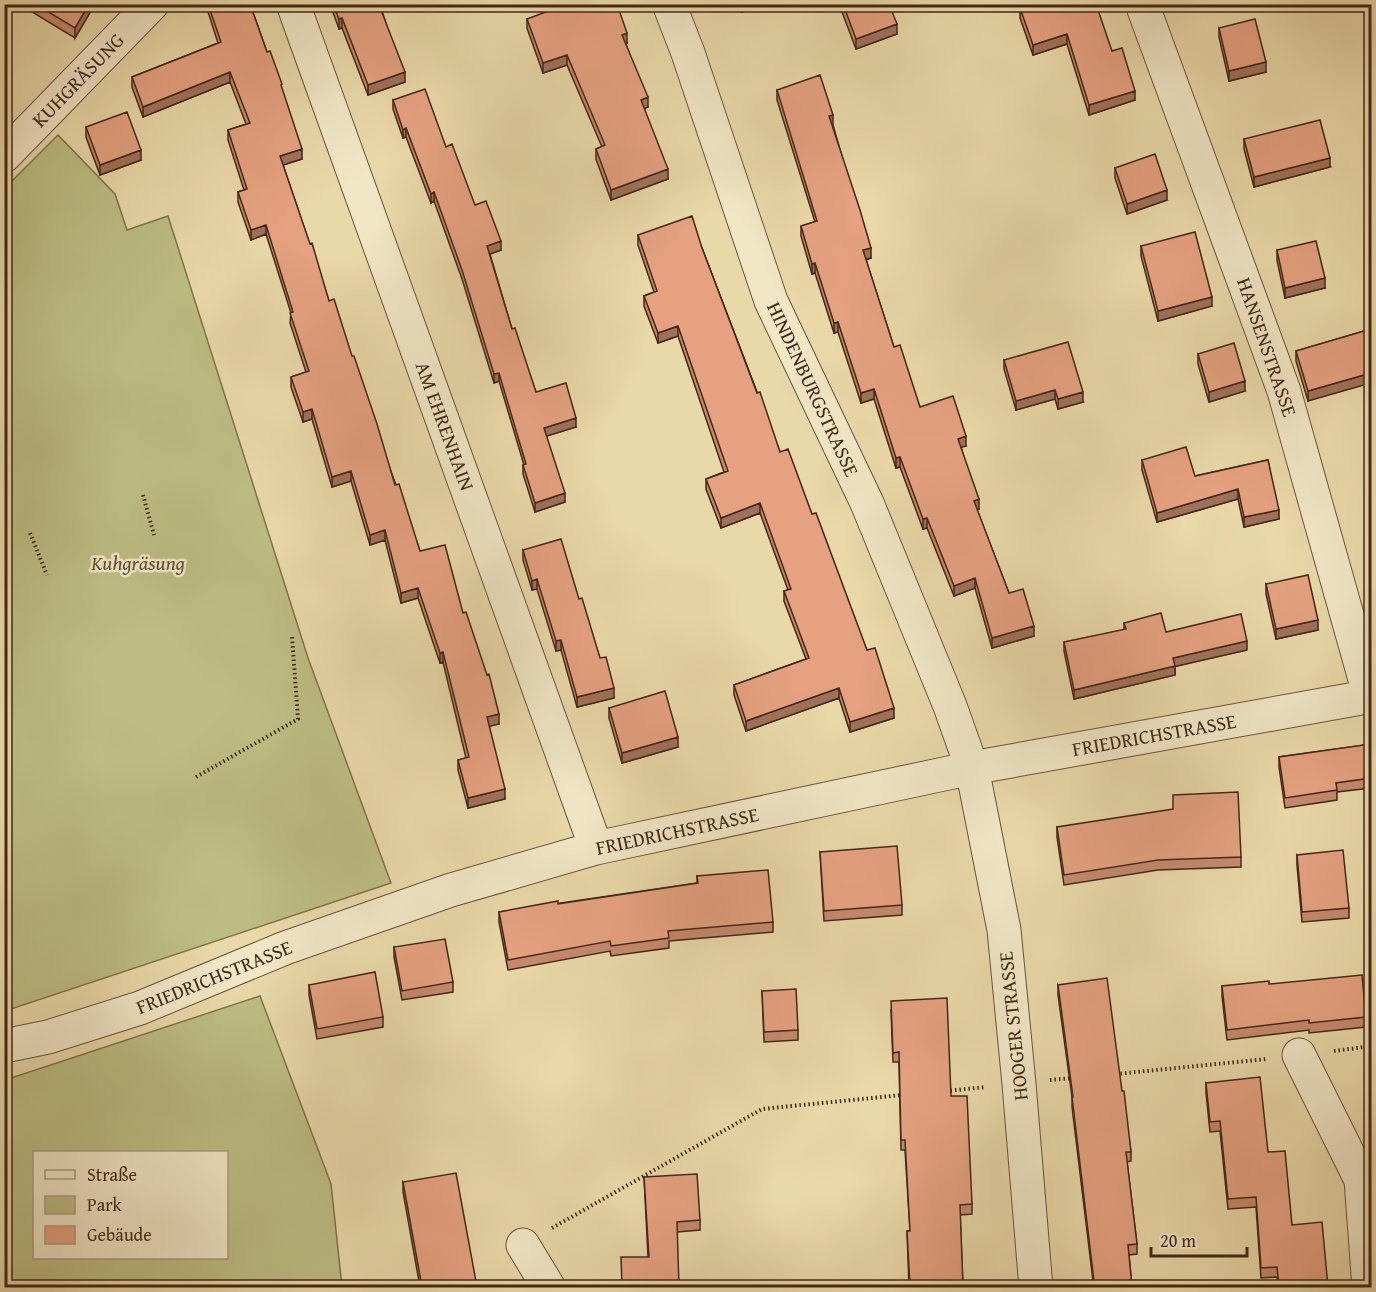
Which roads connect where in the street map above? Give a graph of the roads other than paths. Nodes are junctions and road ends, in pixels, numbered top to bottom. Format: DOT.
graph roads {
  1 [pos="293,4"];
  2 [pos="669,4"];
  3 [pos="1142,4"];
  4 [pos="136,10"];
  5 [pos="4,156"];
  6 [pos="1371,697"];
  7 [pos="972,768"];
  8 [pos="596,848"];
  9 [pos="4,1046"];
  10 [pos="1299,1055"];
  11 [pos="523,1245"];
  12 [pos="549,1287"];
  13 [pos="1036,1287"];
  14 [pos="1369,1287"];
  1 -- 8 [label="street, AM EHRENHAIN"];
  2 -- 7 [label="street, HINDENBURGSTRASSE"];
  3 -- 6 [label="street, HANSENSTRASSE"];
  4 -- 5 [label="street, KUHGRÄSUNG"];
  6 -- 7 [label="street, FRIEDRICHSTRASSE"];
  7 -- 8 [label="street, FRIEDRICHSTRASSE"];
  7 -- 13 [label="street, HOOGER STRASSE"];
  8 -- 9 [label="street, FRIEDRICHSTRASSE"];
  10 -- 14 [label="street"];
  11 -- 12 [label="street"];
}
